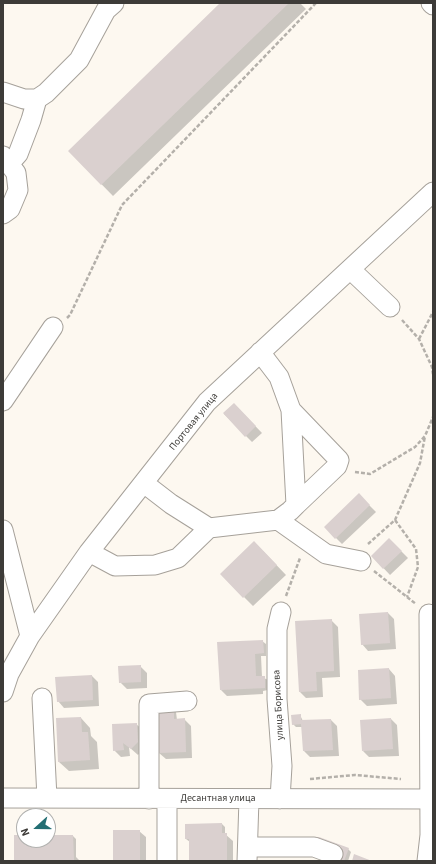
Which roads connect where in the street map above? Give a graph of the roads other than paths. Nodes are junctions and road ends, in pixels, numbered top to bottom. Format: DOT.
graph roads {
  1 [pos="114,3"];
  2 [pos="431,3"];
  3 [pos="433,6"];
  4 [pos="3,92"];
  5 [pos="37,99"];
  6 [pos="6,160"];
  7 [pos="433,192"];
  8 [pos="3,214"];
  9 [pos="350,269"];
  10 [pos="390,307"];
  11 [pos="53,327"];
  12 [pos="260,352"];
  13 [pos="3,401"];
  14 [pos="291,410"];
  15 [pos="145,484"];
  16 [pos="296,505"];
  17 [pos="278,520"];
  18 [pos="209,528"];
  19 [pos="3,530"];
  20 [pos="89,552"];
  21 [pos="361,561"];
  22 [pos="281,612"];
  23 [pos="429,614"];
  24 [pos="30,636"];
  25 [pos="3,692"];
  26 [pos="42,698"];
  27 [pos="187,701"];
  28 [pos="280,790"];
  29 [pos="3,798"];
  30 [pos="46,798"];
  31 [pos="158,798"];
  32 [pos="249,799"];
  33 [pos="431,799"];
  34 [pos="247,854"];
  35 [pos="333,854"];
  36 [pos="167,861"];
  37 [pos="427,861"];
  1 -- 5 [label="street"];
  2 -- 3 [label="street"];
  4 -- 5 [label="street"];
  5 -- 6 [label="street"];
  6 -- 8 [label="street"];
  7 -- 9 [label="street, Портовая улица"];
  9 -- 10 [label="street"];
  9 -- 12 [label="street, Портовая улица"];
  11 -- 13 [label="street"];
  12 -- 14 [label="street"];
  12 -- 15 [label="street, Портовая улица"];
  14 -- 16 [label="street"];
  14 -- 16 [label="street"];
  15 -- 18 [label="street"];
  15 -- 20 [label="street, Портовая улица"];
  16 -- 17 [label="street"];
  17 -- 18 [label="street"];
  17 -- 21 [label="street"];
  18 -- 20 [label="street"];
  19 -- 24 [label="street"];
  20 -- 24 [label="street, Портовая улица"];
  22 -- 28 [label="street, улица Борисова"];
  23 -- 33 [label="street"];
  24 -- 25 [label="street, Портовая улица"];
  26 -- 30 [label="street"];
  27 -- 31 [label="street"];
  28 -- 32 [label="street, Десантная улица"];
  28 -- 33 [label="street, Десантная улица"];
  29 -- 30 [label="street, Десантная улица"];
  30 -- 31 [label="street, Десантная улица"];
  31 -- 32 [label="street, Десантная улица"];
  31 -- 36 [label="street"];
  32 -- 34 [label="street"];
  33 -- 37 [label="street"];
  34 -- 35 [label="street"];
}
